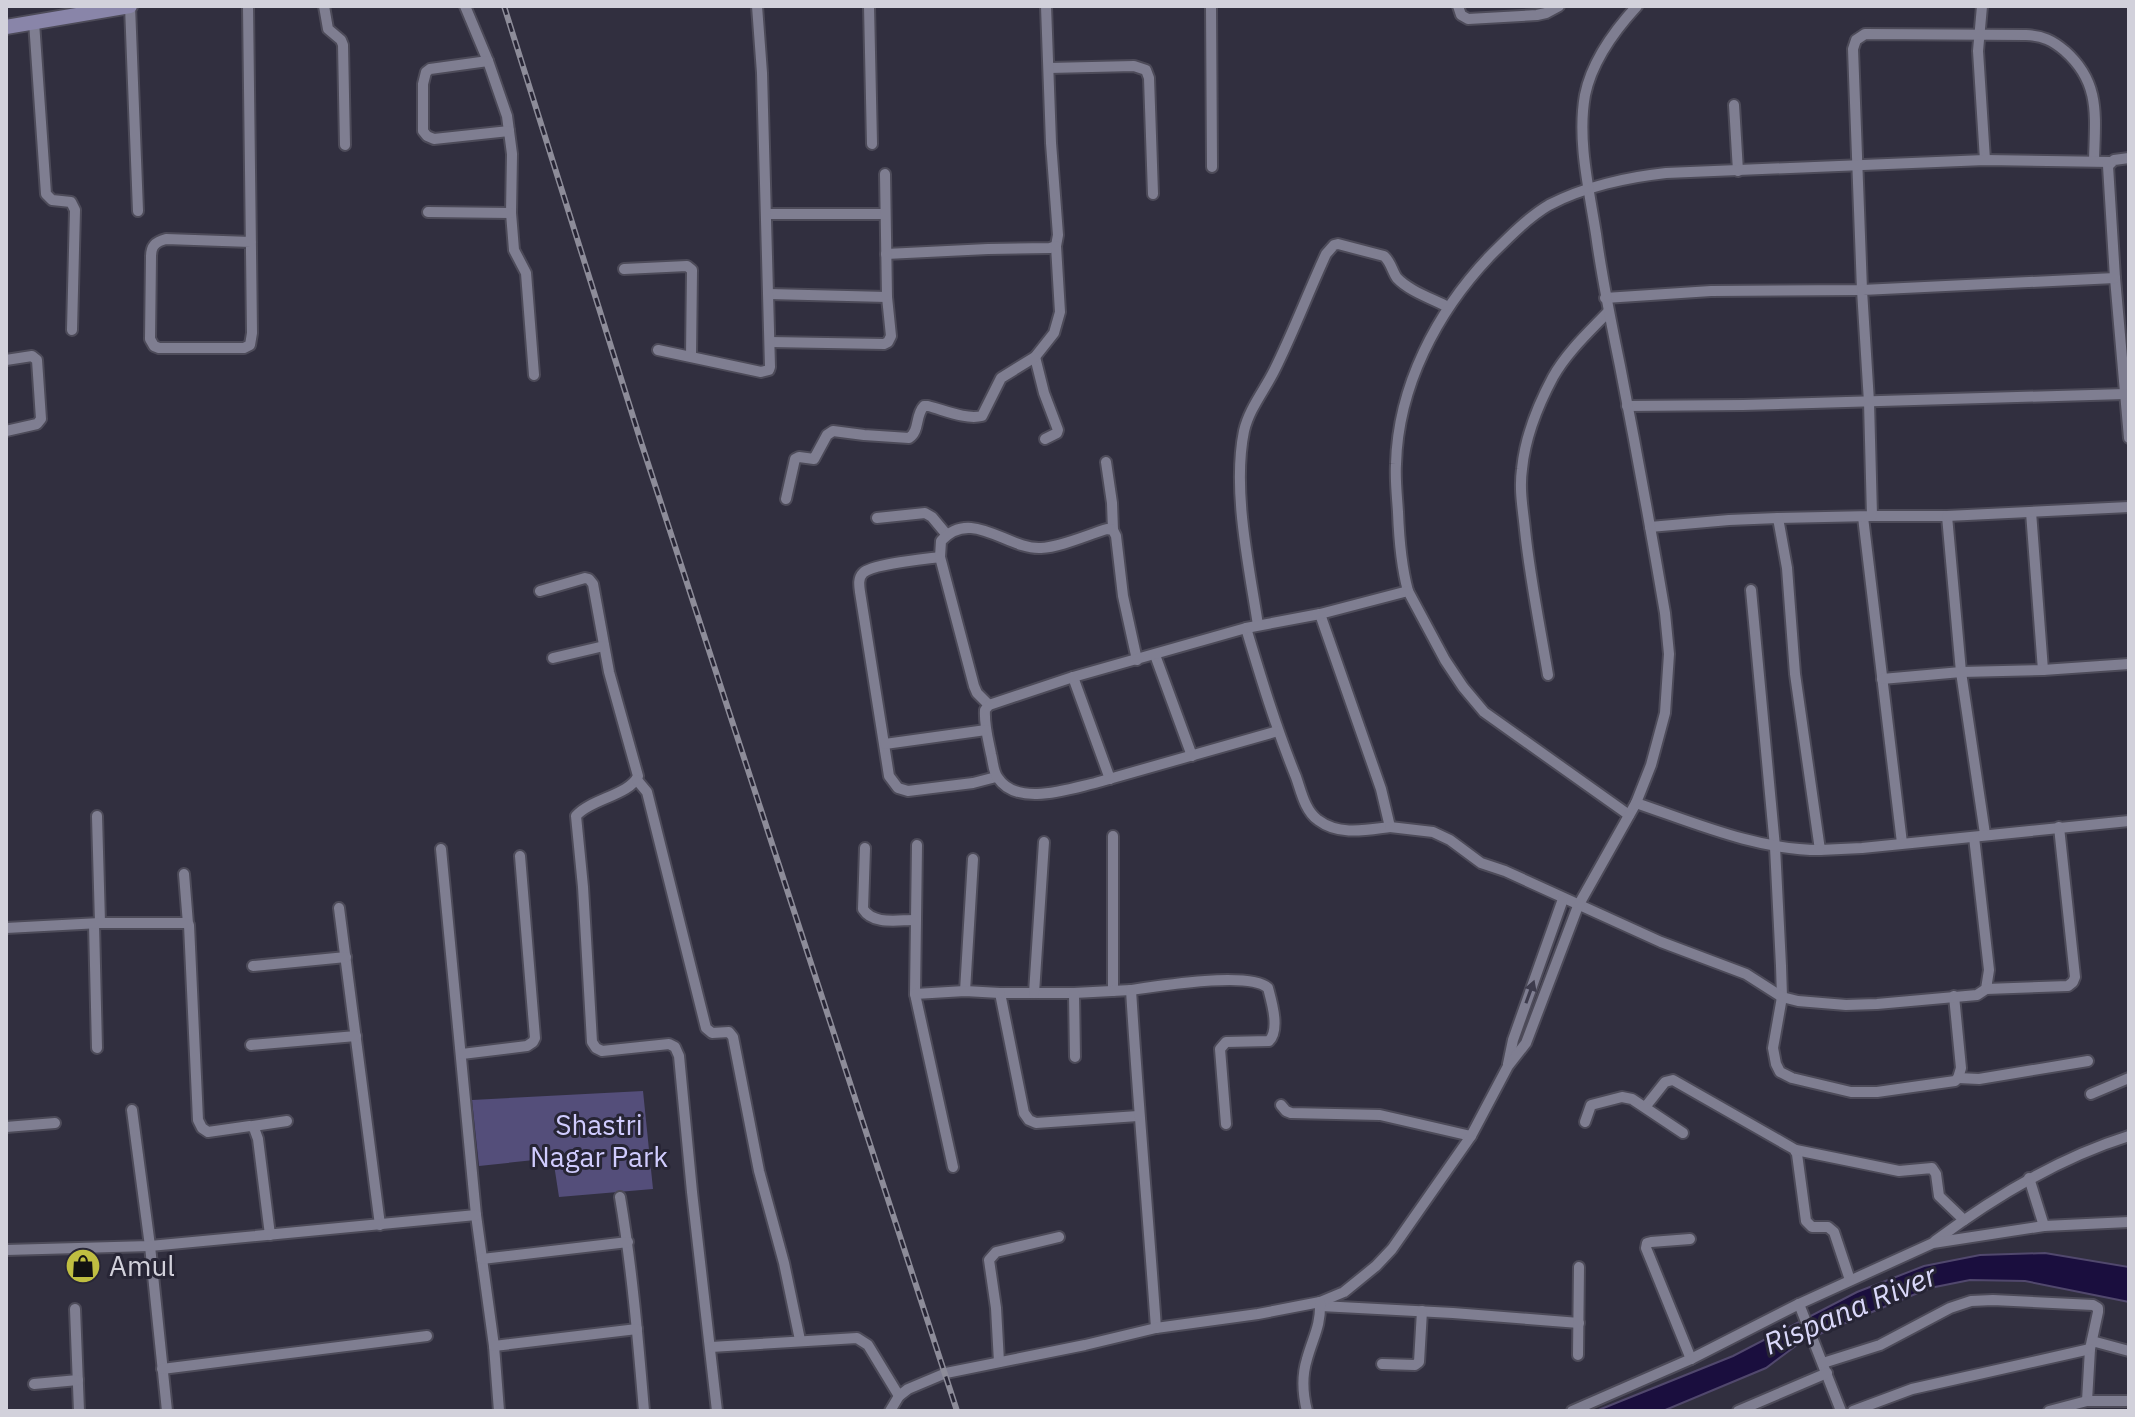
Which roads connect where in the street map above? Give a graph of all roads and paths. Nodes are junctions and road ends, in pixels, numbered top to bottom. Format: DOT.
graph roads {
  1 [pos="130,6"];
  2 [pos="248,6"];
  3 [pos="324,6"];
  4 [pos="465,6"];
  5 [pos="757,6"];
  6 [pos="869,6"];
  7 [pos="1046,6"];
  8 [pos="1211,6"];
  9 [pos="1458,6"];
  10 [pos="1559,6"];
  11 [pos="1637,6"];
  12 [pos="1982,6"];
  13 [pos="94,8"];
  14 [pos="34,22"];
  15 [pos="6,27"];
  16 [pos="1979,34"];
  17 [pos="488,61"];
  18 [pos="1049,68"];
  19 [pos="1734,105"];
  20 [pos="509,131"];
  21 [pos="872,144"];
  22 [pos="345,145"];
  23 [pos="2129,158"];
  24 [pos="1985,160"];
  25 [pos="2094,161"];
  26 [pos="2110,162"];
  27 [pos="1856,166"];
  28 [pos="1212,167"];
  29 [pos="1738,171"];
  30 [pos="885,174"];
  31 [pos="1589,190"];
  32 [pos="1153,194"];
  33 [pos="138,211"];
  34 [pos="428,212"];
  35 [pos="511,213"];
  36 [pos="767,214"];
  37 [pos="885,214"];
  38 [pos="251,242"];
  39 [pos="1056,246"];
  40 [pos="886,254"];
  41 [pos="624,269"];
  42 [pos="2129,271"];
  43 [pos="2115,274"];
  44 [pos="1862,290"];
  45 [pos="769,294"];
  46 [pos="887,297"];
  47 [pos="1605,298"];
  48 [pos="1448,307"];
  49 [pos="1608,312"];
  50 [pos="72,330"];
  51 [pos="770,342"];
  52 [pos="658,350"];
  53 [pos="691,356"];
  54 [pos="1035,357"];
  55 [pos="6,360"];
  56 [pos="534,375"];
  57 [pos="2125,394"];
  58 [pos="1869,402"];
  59 [pos="1627,406"];
  60 [pos="6,431"];
  61 [pos="2129,438"];
  62 [pos="1045,439"];
  63 [pos="1106,462"];
  64 [pos="786,499"];
  65 [pos="2129,507"];
  66 [pos="2031,512"];
  67 [pos="1947,516"];
  68 [pos="1868,517"];
  69 [pos="877,518"];
  70 [pos="1778,518"];
  71 [pos="1650,527"];
  72 [pos="1113,530"];
  73 [pos="947,535"];
  74 [pos="940,557"];
  75 [pos="1751,590"];
  76 [pos="540,591"];
  77 [pos="1408,591"];
  78 [pos="1320,614"];
  79 [pos="1252,627"];
  80 [pos="604,646"];
  81 [pos="1155,655"];
  82 [pos="553,658"];
  83 [pos="1137,660"];
  84 [pos="2129,664"];
  85 [pos="2043,670"];
  86 [pos="1961,672"];
  87 [pos="1548,675"];
  88 [pos="1073,677"];
  89 [pos="1882,679"];
  90 [pos="989,705"];
  91 [pos="986,730"];
  92 [pos="1278,731"];
  93 [pos="885,744"];
  94 [pos="1192,756"];
  95 [pos="996,777"];
  96 [pos="1110,779"];
  97 [pos="637,780"];
  98 [pos="1636,803"];
  99 [pos="1629,815"];
  100 [pos="97,816"];
  101 [pos="2129,821"];
  102 [pos="1390,827"];
  103 [pos="2059,827"];
  104 [pos="1985,834"];
  105 [pos="1113,836"];
  106 [pos="1974,837"];
  107 [pos="1044,842"];
  108 [pos="1902,843"];
  109 [pos="917,845"];
  110 [pos="1775,847"];
  111 [pos="865,848"];
  112 [pos="441,849"];
  113 [pos="1820,850"];
  114 [pos="520,856"];
  115 [pos="973,859"];
  116 [pos="184,874"];
  117 [pos="1563,899"];
  118 [pos="1578,906"];
  119 [pos="339,908"];
  120 [pos="914,920"];
  121 [pos="97,924"];
  122 [pos="188,924"];
  123 [pos="6,928"];
  124 [pos="346,957"];
  125 [pos="253,966"];
  126 [pos="1986,989"];
  127 [pos="1131,990"];
  128 [pos="965,991"];
  129 [pos="1113,991"];
  130 [pos="1000,993"];
  131 [pos="1034,993"];
  132 [pos="1074,993"];
  133 [pos="915,994"];
  134 [pos="1954,996"];
  135 [pos="1782,997"];
  136 [pos="356,1036"];
  137 [pos="251,1045"];
  138 [pos="97,1048"];
  139 [pos="462,1054"];
  140 [pos="1075,1057"];
  141 [pos="2088,1061"];
  142 [pos="1508,1066"];
  143 [pos="1958,1078"];
  144 [pos="2129,1078"];
  145 [pos="2091,1094"];
  146 [pos="1281,1105"];
  147 [pos="1646,1106"];
  148 [pos="132,1110"];
  149 [pos="1138,1116"];
  150 [pos="287,1121"];
  151 [pos="1585,1122"];
  152 [pos="55,1123"];
  153 [pos="1226,1124"];
  154 [pos="253,1126"];
  155 [pos="6,1127"];
  156 [pos="1683,1133"];
  157 [pos="1471,1136"];
  158 [pos="2129,1136"];
  159 [pos="1796,1150"];
  160 [pos="953,1167"];
  161 [pos="2029,1178"];
  162 [pos="620,1197"];
  163 [pos="476,1215"];
  164 [pos="1964,1220"];
  165 [pos="2129,1222"];
  166 [pos="380,1225"];
  167 [pos="2044,1226"];
  168 [pos="270,1235"];
  169 [pos="1059,1237"];
  170 [pos="1690,1239"];
  171 [pos="628,1242"];
  172 [pos="1933,1243"];
  173 [pos="150,1246"];
  174 [pos="6,1250"];
  175 [pos="482,1259"];
  176 [pos="1579,1267"];
  177 [pos="1850,1280"];
  178 [pos="1320,1304"];
  179 [pos="1801,1308"];
  180 [pos="75,1309"];
  181 [pos="1422,1311"];
  182 [pos="1579,1323"];
  183 [pos="1156,1328"];
  184 [pos="637,1329"];
  185 [pos="427,1336"];
  186 [pos="800,1340"];
  187 [pos="2091,1345"];
  188 [pos="494,1346"];
  189 [pos="711,1347"];
  190 [pos="2129,1351"];
  191 [pos="1578,1355"];
  192 [pos="1691,1359"];
  193 [pos="999,1362"];
  194 [pos="1382,1364"];
  195 [pos="1825,1368"];
  196 [pos="162,1369"];
  197 [pos="78,1380"];
  198 [pos="34,1384"];
  199 [pos="899,1396"];
  200 [pos="2087,1401"];
  201 [pos="2129,1401"];
  202 [pos="79,1411"];
  203 [pos="167,1411"];
  204 [pos="499,1411"];
  205 [pos="644,1411"];
  206 [pos="717,1411"];
  207 [pos="890,1411"];
  208 [pos="1307,1411"];
  209 [pos="1572,1411"];
  210 [pos="1738,1411"];
  211 [pos="1841,1411"];
  212 [pos="1853,1411"];
  213 [pos="2049,1411"];
  1 -- 13 [label="main road"];
  1 -- 33 [label="street"];
  2 -- 38 [label="street"];
  3 -- 22 [label="street"];
  4 -- 17 [label="street"];
  5 -- 36 [label="street"];
  6 -- 21 [label="street"];
  7 -- 18 [label="street"];
  8 -- 28 [label="street"];
  9 -- 10 [label="street"];
  11 -- 31 [label="street"];
  12 -- 16 [label="street"];
  13 -- 14 [label="main road"];
  14 -- 15 [label="main road"];
  14 -- 50 [label="street"];
  16 -- 24 [label="street"];
  16 -- 25 [label="street"];
  16 -- 27 [label="street"];
  17 -- 20 [label="street"];
  17 -- 20 [label="street"];
  18 -- 32 [label="street"];
  18 -- 39 [label="street"];
  19 -- 29 [label="street"];
  20 -- 35 [label="street"];
  23 -- 26 [label="street"];
  24 -- 25 [label="street"];
  24 -- 27 [label="street"];
  25 -- 26 [label="street"];
  26 -- 43 [label="street"];
  27 -- 29 [label="street"];
  27 -- 44 [label="street"];
  29 -- 31 [label="street"];
  30 -- 37 [label="street"];
  31 -- 47 [label="street"];
  31 -- 48 [label="street"];
  34 -- 35 [label="street"];
  35 -- 56 [label="street"];
  36 -- 37 [label="street"];
  36 -- 45 [label="street"];
  37 -- 40 [label="street"];
  38 -- 38 [label="street"];
  39 -- 40 [label="street"];
  39 -- 54 [label="street"];
  40 -- 46 [label="street"];
  41 -- 53 [label="street"];
  42 -- 43 [label="street"];
  43 -- 44 [label="street"];
  43 -- 57 [label="street"];
  44 -- 47 [label="street"];
  44 -- 58 [label="street"];
  45 -- 46 [label="street"];
  45 -- 51 [label="street"];
  46 -- 51 [label="street"];
  47 -- 49 [label="street"];
  48 -- 77 [label="street"];
  48 -- 79 [label="street"];
  49 -- 59 [label="street"];
  49 -- 87 [label="street"];
  51 -- 53 [label="street"];
  52 -- 53 [label="street"];
  54 -- 62 [label="street"];
  54 -- 64 [label="street"];
  55 -- 60 [label="street"];
  57 -- 58 [label="street"];
  57 -- 61 [label="street"];
  58 -- 59 [label="street"];
  58 -- 68 [label="street"];
  59 -- 71 [label="street"];
  63 -- 72 [label="street"];
  65 -- 66 [label="street"];
  66 -- 67 [label="street"];
  66 -- 85 [label="street"];
  67 -- 68 [label="street"];
  67 -- 86 [label="street"];
  68 -- 70 [label="street"];
  68 -- 89 [label="street"];
  69 -- 73 [label="street"];
  70 -- 71 [label="street"];
  70 -- 113 [label="street"];
  71 -- 98 [label="street"];
  72 -- 73 [label="street"];
  72 -- 83 [label="street"];
  73 -- 74 [label="street"];
  74 -- 90 [label="street"];
  74 -- 93 [label="street"];
  75 -- 110 [label="street"];
  76 -- 80 [label="street"];
  77 -- 78 [label="street"];
  77 -- 99 [label="street"];
  78 -- 79 [label="street"];
  78 -- 102 [label="street"];
  79 -- 81 [label="street"];
  79 -- 92 [label="street"];
  80 -- 82 [label="street"];
  80 -- 97 [label="street"];
  81 -- 83 [label="street"];
  81 -- 94 [label="street"];
  83 -- 88 [label="street"];
  84 -- 85 [label="street"];
  85 -- 86 [label="street"];
  86 -- 89 [label="street"];
  86 -- 104 [label="street"];
  88 -- 90 [label="street"];
  88 -- 96 [label="street"];
  89 -- 108 [label="street"];
  90 -- 91 [label="street"];
  91 -- 93 [label="street"];
  91 -- 95 [label="street"];
  92 -- 94 [label="street"];
  92 -- 102 [label="street"];
  93 -- 95 [label="street"];
  94 -- 96 [label="street"];
  95 -- 96 [label="street"];
  97 -- 186 [label="street"];
  97 -- 189 [label="street"];
  98 -- 99 [label="street"];
  98 -- 110 [label="street"];
  99 -- 118 [label="street"];
  100 -- 121 [label="street"];
  101 -- 103 [label="street"];
  102 -- 117 [label="street"];
  103 -- 104 [label="street"];
  103 -- 126 [label="street"];
  104 -- 106 [label="street"];
  105 -- 129 [label="street"];
  106 -- 108 [label="street"];
  106 -- 126 [label="street"];
  107 -- 131 [label="street"];
  108 -- 113 [label="street"];
  109 -- 120 [label="street"];
  110 -- 113 [label="street"];
  110 -- 135 [label="street"];
  111 -- 120 [label="street"];
  112 -- 139 [label="street"];
  114 -- 139 [label="street"];
  115 -- 128 [label="street"];
  116 -- 122 [label="street"];
  117 -- 118 [label="street"];
  142 -- 117 [label="street, one-way"];
  118 -- 135 [label="street"];
  118 -- 142 [label="street"];
  119 -- 124 [label="street"];
  120 -- 133 [label="street"];
  121 -- 122 [label="street"];
  121 -- 123 [label="street"];
  121 -- 138 [label="street"];
  122 -- 154 [label="street"];
  124 -- 125 [label="street"];
  124 -- 136 [label="street"];
  126 -- 134 [label="street"];
  127 -- 129 [label="street"];
  127 -- 149 [label="street"];
  127 -- 153 [label="street"];
  128 -- 130 [label="street"];
  128 -- 133 [label="street"];
  129 -- 132 [label="street"];
  130 -- 131 [label="street"];
  130 -- 149 [label="street"];
  131 -- 132 [label="street"];
  132 -- 140 [label="street"];
  133 -- 160 [label="street"];
  134 -- 135 [label="street"];
  134 -- 143 [label="street"];
  135 -- 143 [label="street"];
  136 -- 137 [label="street"];
  136 -- 166 [label="street"];
  139 -- 163 [label="street"];
  141 -- 143 [label="street"];
  142 -- 157 [label="street"];
  144 -- 145 [label="street"];
  146 -- 157 [label="street"];
  147 -- 151 [label="street"];
  147 -- 156 [label="street"];
  147 -- 159 [label="street"];
  148 -- 173 [label="street"];
  149 -- 183 [label="street"];
  150 -- 154 [label="street"];
  152 -- 155 [label="street"];
  154 -- 168 [label="street"];
  157 -- 178 [label="street"];
  158 -- 161 [label="street"];
  159 -- 164 [label="street"];
  159 -- 177 [label="street"];
  161 -- 164 [label="street"];
  161 -- 167 [label="street"];
  162 -- 171 [label="street"];
  163 -- 166 [label="street"];
  163 -- 175 [label="street"];
  164 -- 172 [label="street"];
  165 -- 167 [label="street"];
  166 -- 168 [label="street"];
  167 -- 172 [label="street"];
  168 -- 173 [label="street"];
  169 -- 193 [label="street"];
  170 -- 192 [label="street"];
  171 -- 175 [label="street"];
  171 -- 184 [label="street"];
  172 -- 177 [label="street"];
  173 -- 174 [label="street"];
  173 -- 196 [label="street"];
  175 -- 188 [label="street"];
  176 -- 182 [label="street"];
  177 -- 179 [label="street"];
  178 -- 181 [label="street"];
  178 -- 183 [label="street"];
  178 -- 208 [label="street"];
  179 -- 192 [label="street"];
  179 -- 195 [label="street"];
  180 -- 197 [label="street"];
  181 -- 182 [label="street"];
  181 -- 194 [label="street"];
  182 -- 191 [label="street"];
  183 -- 193 [label="street"];
  184 -- 188 [label="street"];
  184 -- 205 [label="street"];
  185 -- 196 [label="street"];
  186 -- 189 [label="street"];
  186 -- 199 [label="street"];
  187 -- 190 [label="street"];
  187 -- 195 [label="street"];
  187 -- 200 [label="street"];
  187 -- 212 [label="street"];
  188 -- 204 [label="street"];
  189 -- 206 [label="street"];
  192 -- 209 [label="street"];
  193 -- 199 [label="street"];
  195 -- 210 [label="street"];
  195 -- 211 [label="street"];
  196 -- 203 [label="street"];
  197 -- 198 [label="street"];
  197 -- 202 [label="street"];
  199 -- 207 [label="street"];
  200 -- 201 [label="street"];
  200 -- 213 [label="street"];
}
